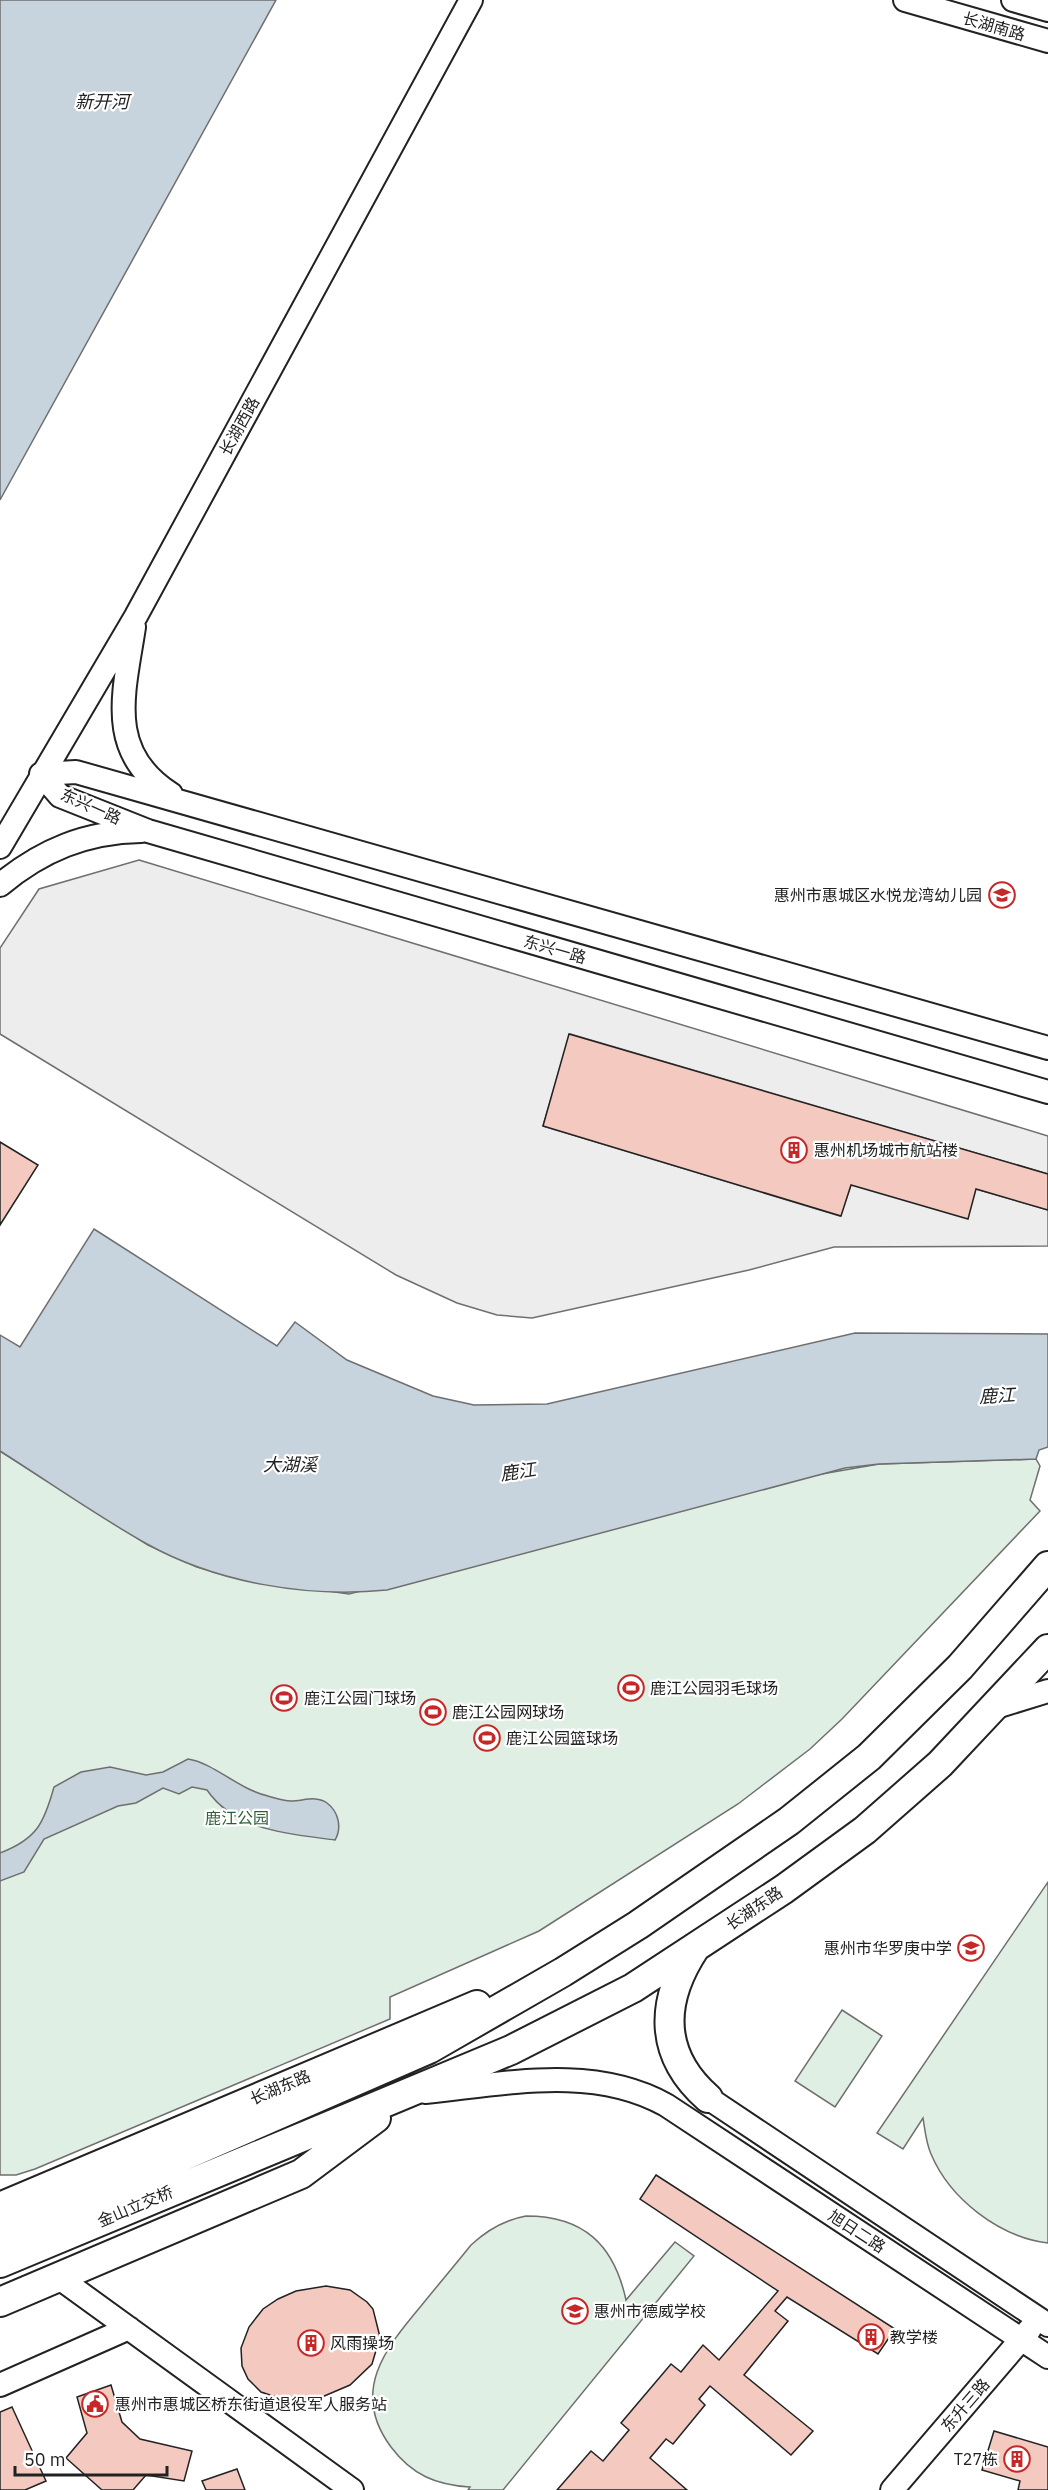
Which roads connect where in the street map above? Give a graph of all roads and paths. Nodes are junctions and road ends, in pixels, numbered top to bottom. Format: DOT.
graph roads {
  1 [pos="471,0"];
  2 [pos="905,0"];
  3 [pos="1013,0"];
  4 [pos="1048,10"];
  5 [pos="1048,41"];
  6 [pos="136,616"];
  7 [pos="41,774"];
  8 [pos="188,804"];
  9 [pos="148,831"];
  10 [pos="0,847"];
  11 [pos="0,885"];
  12 [pos="1048,1048"];
  13 [pos="1048,1092"];
  14 [pos="1048,1566"];
  15 [pos="1048,1649"];
  16 [pos="1048,1691"];
  17 [pos="996,1707"];
  18 [pos="696,1946"];
  19 [pos="563,1972"];
  20 [pos="408,2094"];
  21 [pos="708,2098"];
  22 [pos="251,2129"];
  23 [pos="269,2150"];
  24 [pos="0,2207"];
  25 [pos="0,2236"];
  26 [pos="0,2263"];
  27 [pos="58,2277"];
  28 [pos="0,2302"];
  29 [pos="1043,2322"];
  30 [pos="129,2328"];
  31 [pos="1021,2340"];
  32 [pos="1048,2357"];
  33 [pos="0,2385"];
  34 [pos="352,2490"];
  35 [pos="892,2490"];
  1 -- 6 [label="street, 长湖西路"];
  2 -- 5 [label="street, 长湖南路"];
  3 -- 4 [label="street, 长湖南路"];
  6 -- 7 [label="street, 长湖西路"];
  6 -- 8 [label="street"];
  7 -- 8 [label="street, 东兴一路"];
  7 -- 9 [label="street, 东兴一路"];
  7 -- 10 [label="street, 长湖西路"];
  8 -- 12 [label="street, 东兴一路"];
  9 -- 11 [label="street"];
  9 -- 13 [label="street, 东兴一路"];
  14 -- 19 [label="main road, 长湖东路"];
  15 -- 17 [label="main road, 长湖东路"];
  16 -- 17 [label="street"];
  17 -- 18 [label="main road, 长湖东路"];
  18 -- 20 [label="main road, 长湖东路"];
  18 -- 21 [label="main road"];
  19 -- 22 [label="main road, 长湖东路"];
  19 -- 24 [label="main road, 长湖东路"];
  20 -- 23 [label="main road, 长湖东路"];
  20 -- 27 [label="main road, 长湖东路"];
  20 -- 31 [label="street, 旭日二路"];
  21 -- 29 [label="street, 旭日二路"];
  22 -- 25 [label="main road, 金山立交桥"];
  23 -- 26 [label="main road, 金山立交桥"];
  27 -- 28 [label="main road, 长湖东路"];
  27 -- 30 [label="street"];
  29 -- 31 [label="street, 东升三路"];
  30 -- 33 [label="street"];
  30 -- 34 [label="street"];
  31 -- 32 [label="street, 旭日二路"];
  31 -- 35 [label="street, 东升三路"];
}
